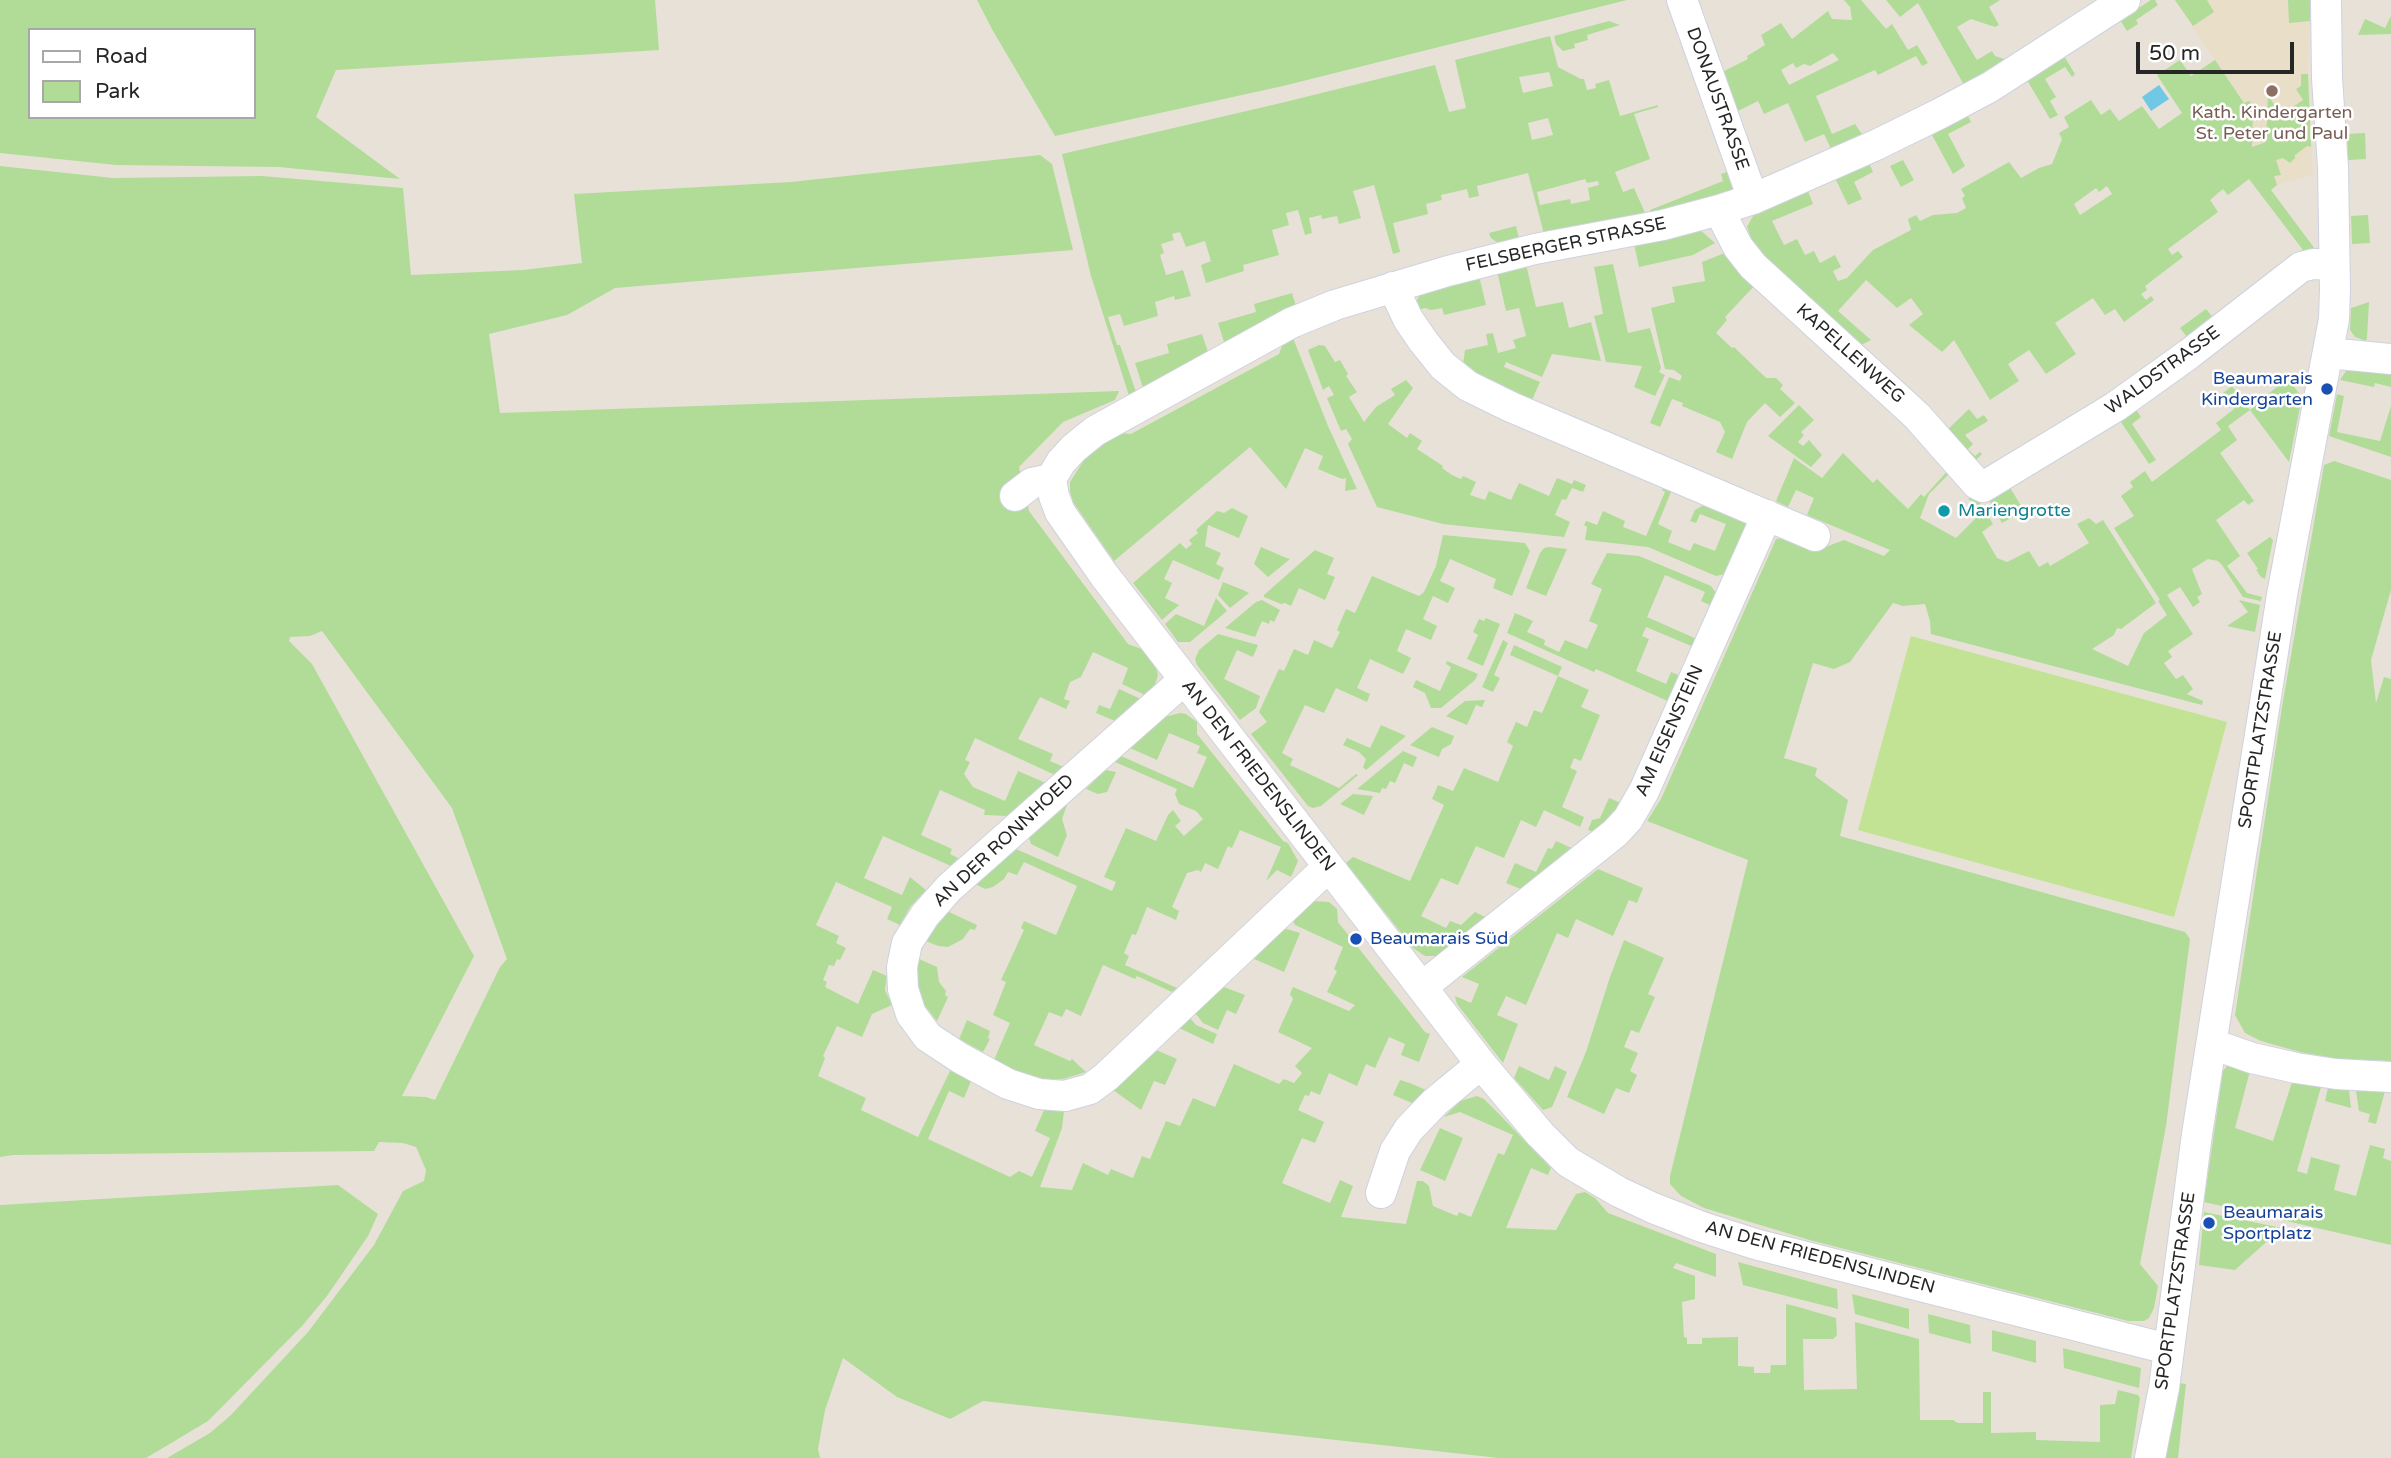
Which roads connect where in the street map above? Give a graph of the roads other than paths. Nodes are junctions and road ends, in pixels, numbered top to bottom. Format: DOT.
graph roads {
  1 [pos="1682,0"];
  2 [pos="2125,0"];
  3 [pos="2326,0"];
  4 [pos="1753,198"];
  5 [pos="1719,210"];
  6 [pos="2334,265"];
  7 [pos="1393,286"];
  8 [pos="2328,353"];
  9 [pos="2391,359"];
  10 [pos="1051,479"];
  11 [pos="1990,485"];
  12 [pos="1015,496"];
  13 [pos="1767,515"];
  14 [pos="1815,536"];
  15 [pos="1184,680"];
  16 [pos="1328,867"];
  17 [pos="1422,987"];
  18 [pos="2212,1044"];
  19 [pos="1481,1064"];
  20 [pos="2391,1077"];
  21 [pos="1381,1193"];
  22 [pos="2168,1349"];
  23 [pos="2150,1458"];
  1 -- 4 [label="street, DONAUSTRASSE"];
  2 -- 4 [label="street, FELSBERGER STRASSE"];
  3 -- 6 [label="street, SPORTPLATZSTRASSE"];
  4 -- 5 [label="street, FELSBERGER STRASSE"];
  5 -- 7 [label="street, FELSBERGER STRASSE"];
  5 -- 11 [label="street, KAPELLENWEG"];
  6 -- 8 [label="street, SPORTPLATZSTRASSE"];
  6 -- 11 [label="street, WALDSTRASSE"];
  7 -- 10 [label="street, FELSBERGER STRASSE"];
  7 -- 13 [label="street"];
  8 -- 9 [label="street"];
  8 -- 18 [label="street, SPORTPLATZSTRASSE"];
  10 -- 12 [label="street"];
  10 -- 15 [label="street, AN DEN FRIEDENSLINDEN"];
  13 -- 14 [label="street"];
  13 -- 17 [label="street, AM EISENSTEIN"];
  15 -- 16 [label="street, AN DEN FRIEDENSLINDEN"];
  15 -- 16 [label="street, AN DER RONNHOED"];
  16 -- 17 [label="street, AN DEN FRIEDENSLINDEN"];
  17 -- 19 [label="street, AN DEN FRIEDENSLINDEN"];
  18 -- 20 [label="street"];
  18 -- 22 [label="street, SPORTPLATZSTRASSE"];
  19 -- 21 [label="street"];
  19 -- 22 [label="street, AN DEN FRIEDENSLINDEN"];
  22 -- 23 [label="street, SPORTPLATZSTRASSE"];
}
